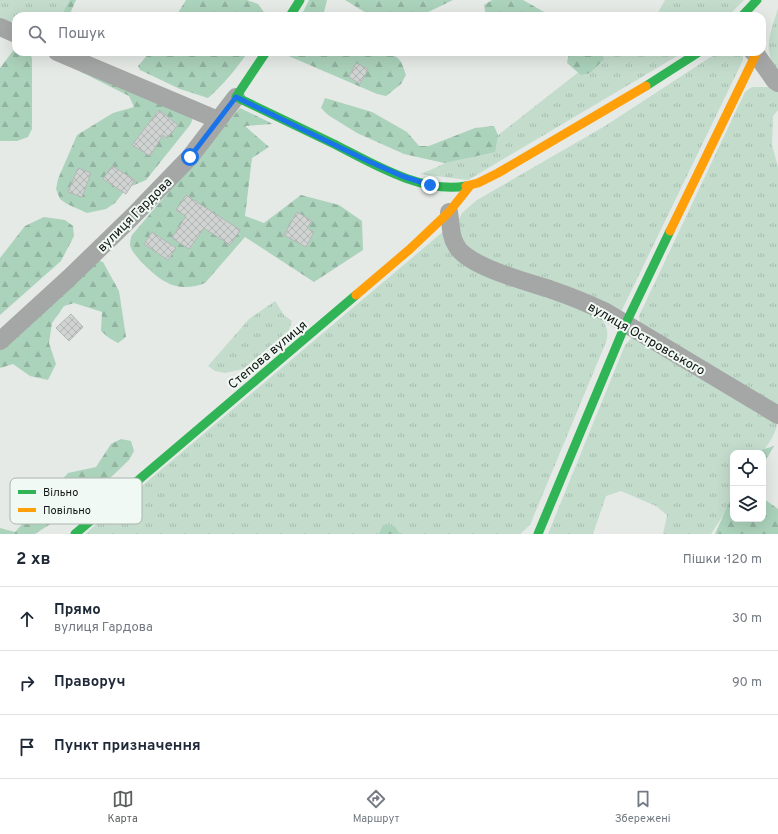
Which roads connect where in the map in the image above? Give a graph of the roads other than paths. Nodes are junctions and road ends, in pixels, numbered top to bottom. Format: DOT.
graph roads {
  1 [pos="300,0"];
  2 [pos="757,0"];
  3 [pos="292,12"];
  4 [pos="746,12"];
  5 [pos="0,28"];
  6 [pos="12,32"];
  7 [pos="66,56"];
  8 [pos="263,56"];
  9 [pos="693,56"];
  10 [pos="753,56"];
  11 [pos="756,56"];
  12 [pos="778,83"];
  13 [pos="236,97"];
  14 [pos="218,120"];
  15 [pos="469,187"];
  16 [pos="449,212"];
  17 [pos="626,323"];
  18 [pos="0,341"];
  19 [pos="778,415"];
  20 [pos="141,478"];
  21 [pos="87,524"];
  22 [pos="75,534"];
  23 [pos="538,534"];
  1 -- 3 [label="street"];
  2 -- 4 [label="street"];
  5 -- 6 [label="street"];
  7 -- 14 [label="street"];
  8 -- 13 [label="street, вулиця Гардова"];
  9 -- 15 [label="street"];
  10 -- 17 [label="street"];
  11 -- 12 [label="street"];
  13 -- 14 [label="street, вулиця Гардова"];
  13 -- 15 [label="street"];
  14 -- 18 [label="street, вулиця Гардова"];
  15 -- 16 [label="street, Степова вулиця"];
  16 -- 17 [label="street, вулиця Островського"];
  16 -- 20 [label="street, Степова вулиця"];
  17 -- 19 [label="street, вулиця Островського"];
  17 -- 23 [label="street"];
  21 -- 22 [label="street, Степова вулиця"];
}
